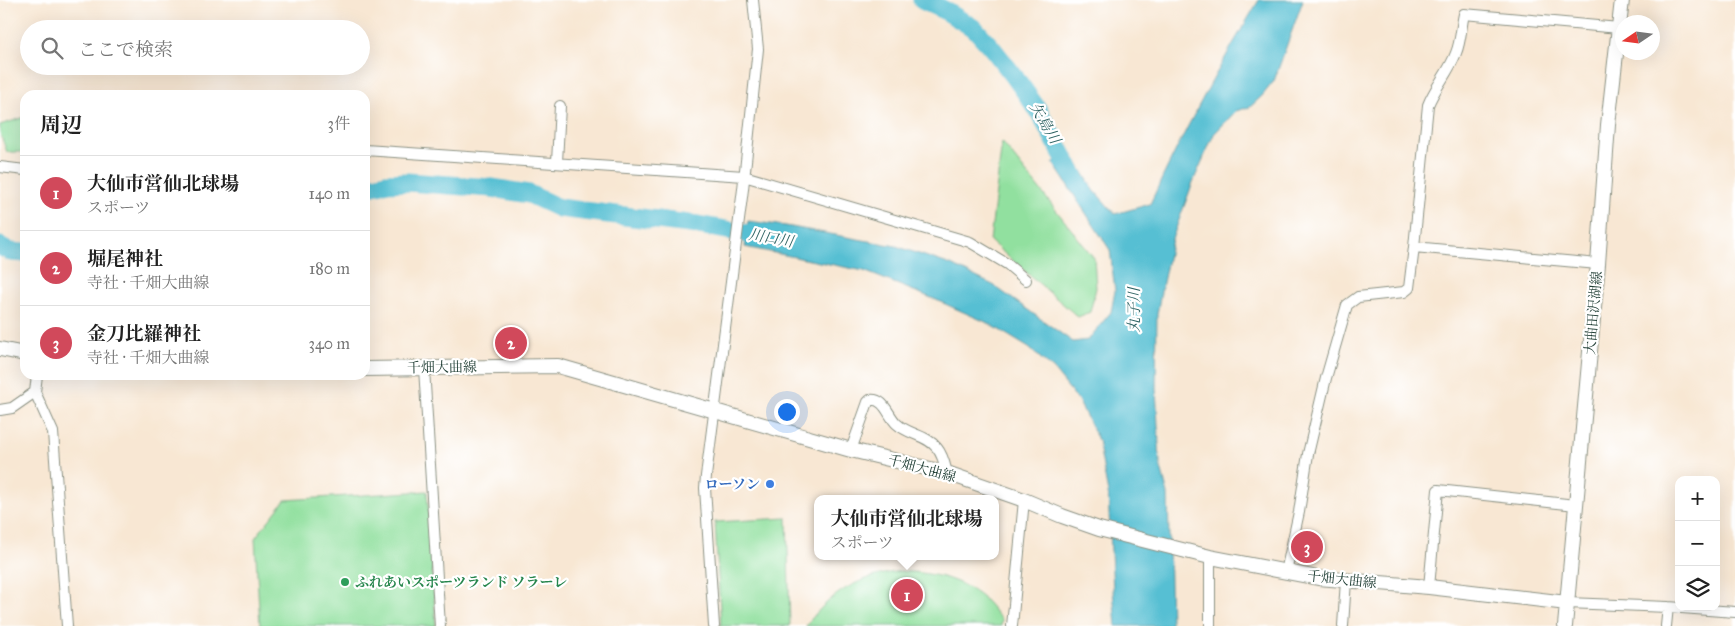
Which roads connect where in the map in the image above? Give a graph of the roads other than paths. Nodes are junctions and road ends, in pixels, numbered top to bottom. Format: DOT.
graph roads {
  1 [pos="753,0"];
  2 [pos="1622,0"];
  3 [pos="1620,15"];
  4 [pos="1615,28"];
  5 [pos="1615,60"];
  6 [pos="560,106"];
  7 [pos="370,150"];
  8 [pos="557,162"];
  9 [pos="0,167"];
  10 [pos="20,169"];
  11 [pos="744,176"];
  12 [pos="1414,247"];
  13 [pos="1598,264"];
  14 [pos="1026,280"];
  15 [pos="0,349"];
  16 [pos="20,353"];
  17 [pos="370,368"];
  18 [pos="424,368"];
  19 [pos="36,380"];
  20 [pos="35,392"];
  21 [pos="0,410"];
  22 [pos="715,410"];
  23 [pos="850,450"];
  24 [pos="947,473"];
  25 [pos="1024,500"];
  26 [pos="1576,505"];
  27 [pos="1210,557"];
  28 [pos="1286,572"];
  29 [pos="1346,580"];
  30 [pos="1429,587"];
  31 [pos="1567,603"];
  32 [pos="1668,607"];
  33 [pos="1735,612"];
  34 [pos="67,626"];
  35 [pos="440,626"];
  36 [pos="714,626"];
  37 [pos="1012,626"];
  38 [pos="1210,626"];
  39 [pos="1343,626"];
  40 [pos="1565,626"];
  41 [pos="1666,626"];
  1 -- 11 [label="street"];
  2 -- 3 [label="main road, 大曲田沢湖線"];
  4 -- 12 [label="street"];
  5 -- 13 [label="main road, 大曲田沢湖線"];
  6 -- 8 [label="street"];
  7 -- 8 [label="street"];
  8 -- 11 [label="street"];
  9 -- 10 [label="street"];
  11 -- 14 [label="street"];
  11 -- 22 [label="street"];
  12 -- 13 [label="street"];
  12 -- 28 [label="street"];
  13 -- 26 [label="main road, 大曲田沢湖線"];
  15 -- 16 [label="main road"];
  17 -- 18 [label="main road, 千畑大曲線"];
  18 -- 22 [label="main road, 千畑大曲線"];
  18 -- 35 [label="street"];
  19 -- 20 [label="street"];
  20 -- 21 [label="street"];
  20 -- 34 [label="street"];
  22 -- 23 [label="main road, 千畑大曲線"];
  22 -- 36 [label="street"];
  23 -- 24 [label="main road, 千畑大曲線"];
  23 -- 24 [label="street"];
  24 -- 25 [label="main road, 千畑大曲線"];
  25 -- 27 [label="main road, 千畑大曲線"];
  25 -- 37 [label="street"];
  26 -- 30 [label="street"];
  26 -- 31 [label="main road, 大曲田沢湖線"];
  27 -- 28 [label="main road, 千畑大曲線"];
  27 -- 38 [label="street"];
  28 -- 29 [label="main road, 千畑大曲線"];
  29 -- 30 [label="main road, 千畑大曲線"];
  29 -- 39 [label="street"];
  30 -- 31 [label="main road, 千畑大曲線"];
  31 -- 32 [label="street"];
  31 -- 40 [label="main road, 大曲田沢湖線"];
  32 -- 33 [label="street"];
  32 -- 41 [label="street"];
}
